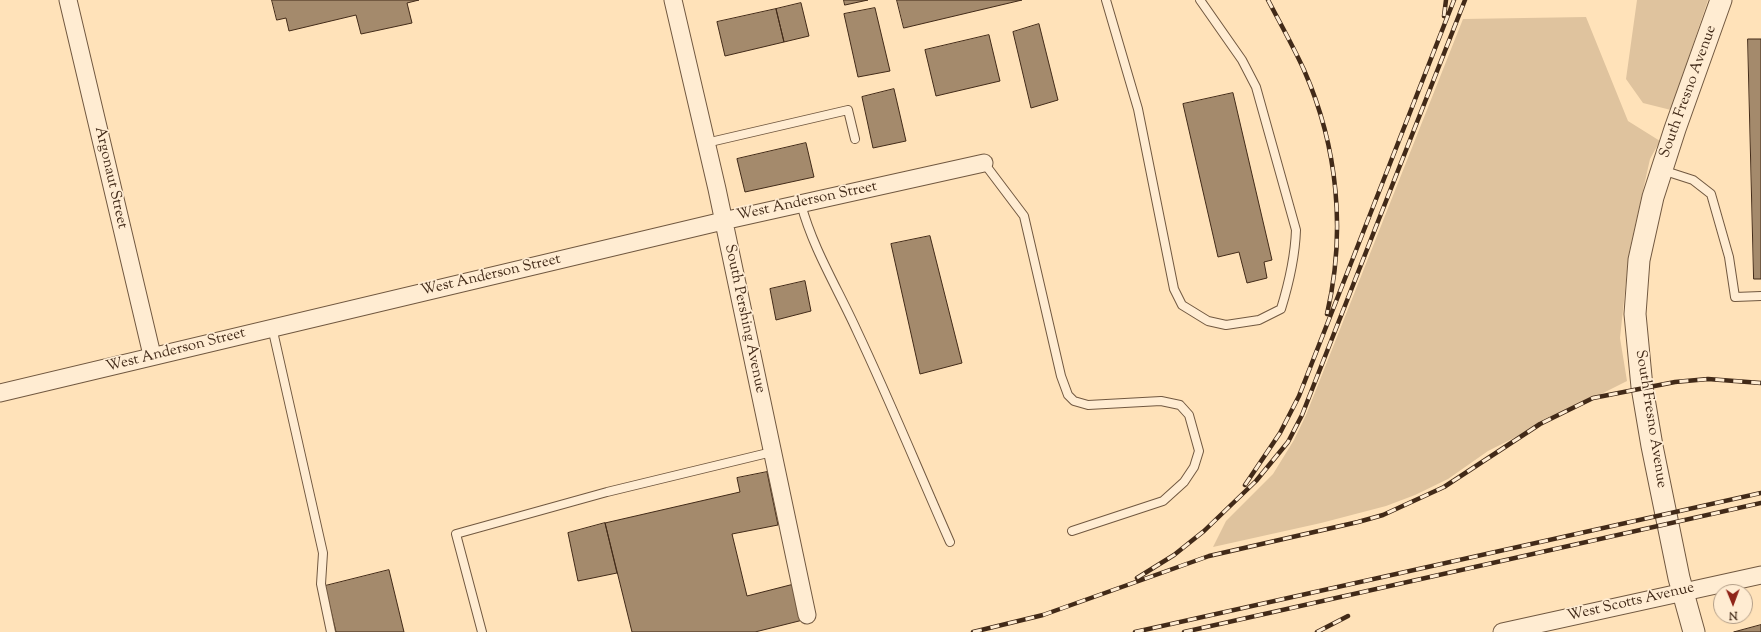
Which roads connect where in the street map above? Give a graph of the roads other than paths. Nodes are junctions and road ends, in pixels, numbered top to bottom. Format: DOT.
graph roads {
  1 [pos="68,0"];
  2 [pos="672,0"];
  3 [pos="1106,0"];
  4 [pos="1200,0"];
  5 [pos="1721,0"];
  6 [pos="855,139"];
  7 [pos="706,143"];
  8 [pos="984,163"];
  9 [pos="1662,170"];
  10 [pos="801,204"];
  11 [pos="723,221"];
  12 [pos="1761,296"];
  13 [pos="272,327"];
  14 [pos="152,355"];
  15 [pos="0,393"];
  16 [pos="772,452"];
  17 [pos="1072,531"];
  18 [pos="950,542"];
  19 [pos="1761,575"];
  20 [pos="1683,592"];
  21 [pos="807,615"];
  22 [pos="1526,630"];
  23 [pos="331,632"];
  24 [pos="482,632"];
  25 [pos="1502,632"];
  26 [pos="1694,632"];
  1 -- 14 [label="street, Argonaut Street"];
  2 -- 7 [label="street, South Pershing Avenue"];
  3 -- 4 [label="lane"];
  5 -- 9 [label="street, South Fresno Avenue"];
  6 -- 7 [label="lane"];
  7 -- 11 [label="street, South Pershing Avenue"];
  8 -- 10 [label="street, West Anderson Street"];
  8 -- 17 [label="lane"];
  9 -- 12 [label="lane"];
  9 -- 20 [label="street, South Fresno Avenue"];
  10 -- 11 [label="street, West Anderson Street"];
  10 -- 18 [label="lane"];
  11 -- 13 [label="street, West Anderson Street"];
  11 -- 16 [label="street, South Pershing Avenue"];
  13 -- 14 [label="street, West Anderson Street"];
  13 -- 23 [label="lane"];
  14 -- 15 [label="street, West Anderson Street"];
  16 -- 21 [label="street, South Pershing Avenue"];
  16 -- 24 [label="lane"];
  19 -- 20 [label="street, West Scotts Avenue"];
  20 -- 22 [label="street, West Scotts Avenue"];
  20 -- 26 [label="street, South Fresno Avenue"];
  22 -- 25 [label="street, West Scotts Avenue"];
}
